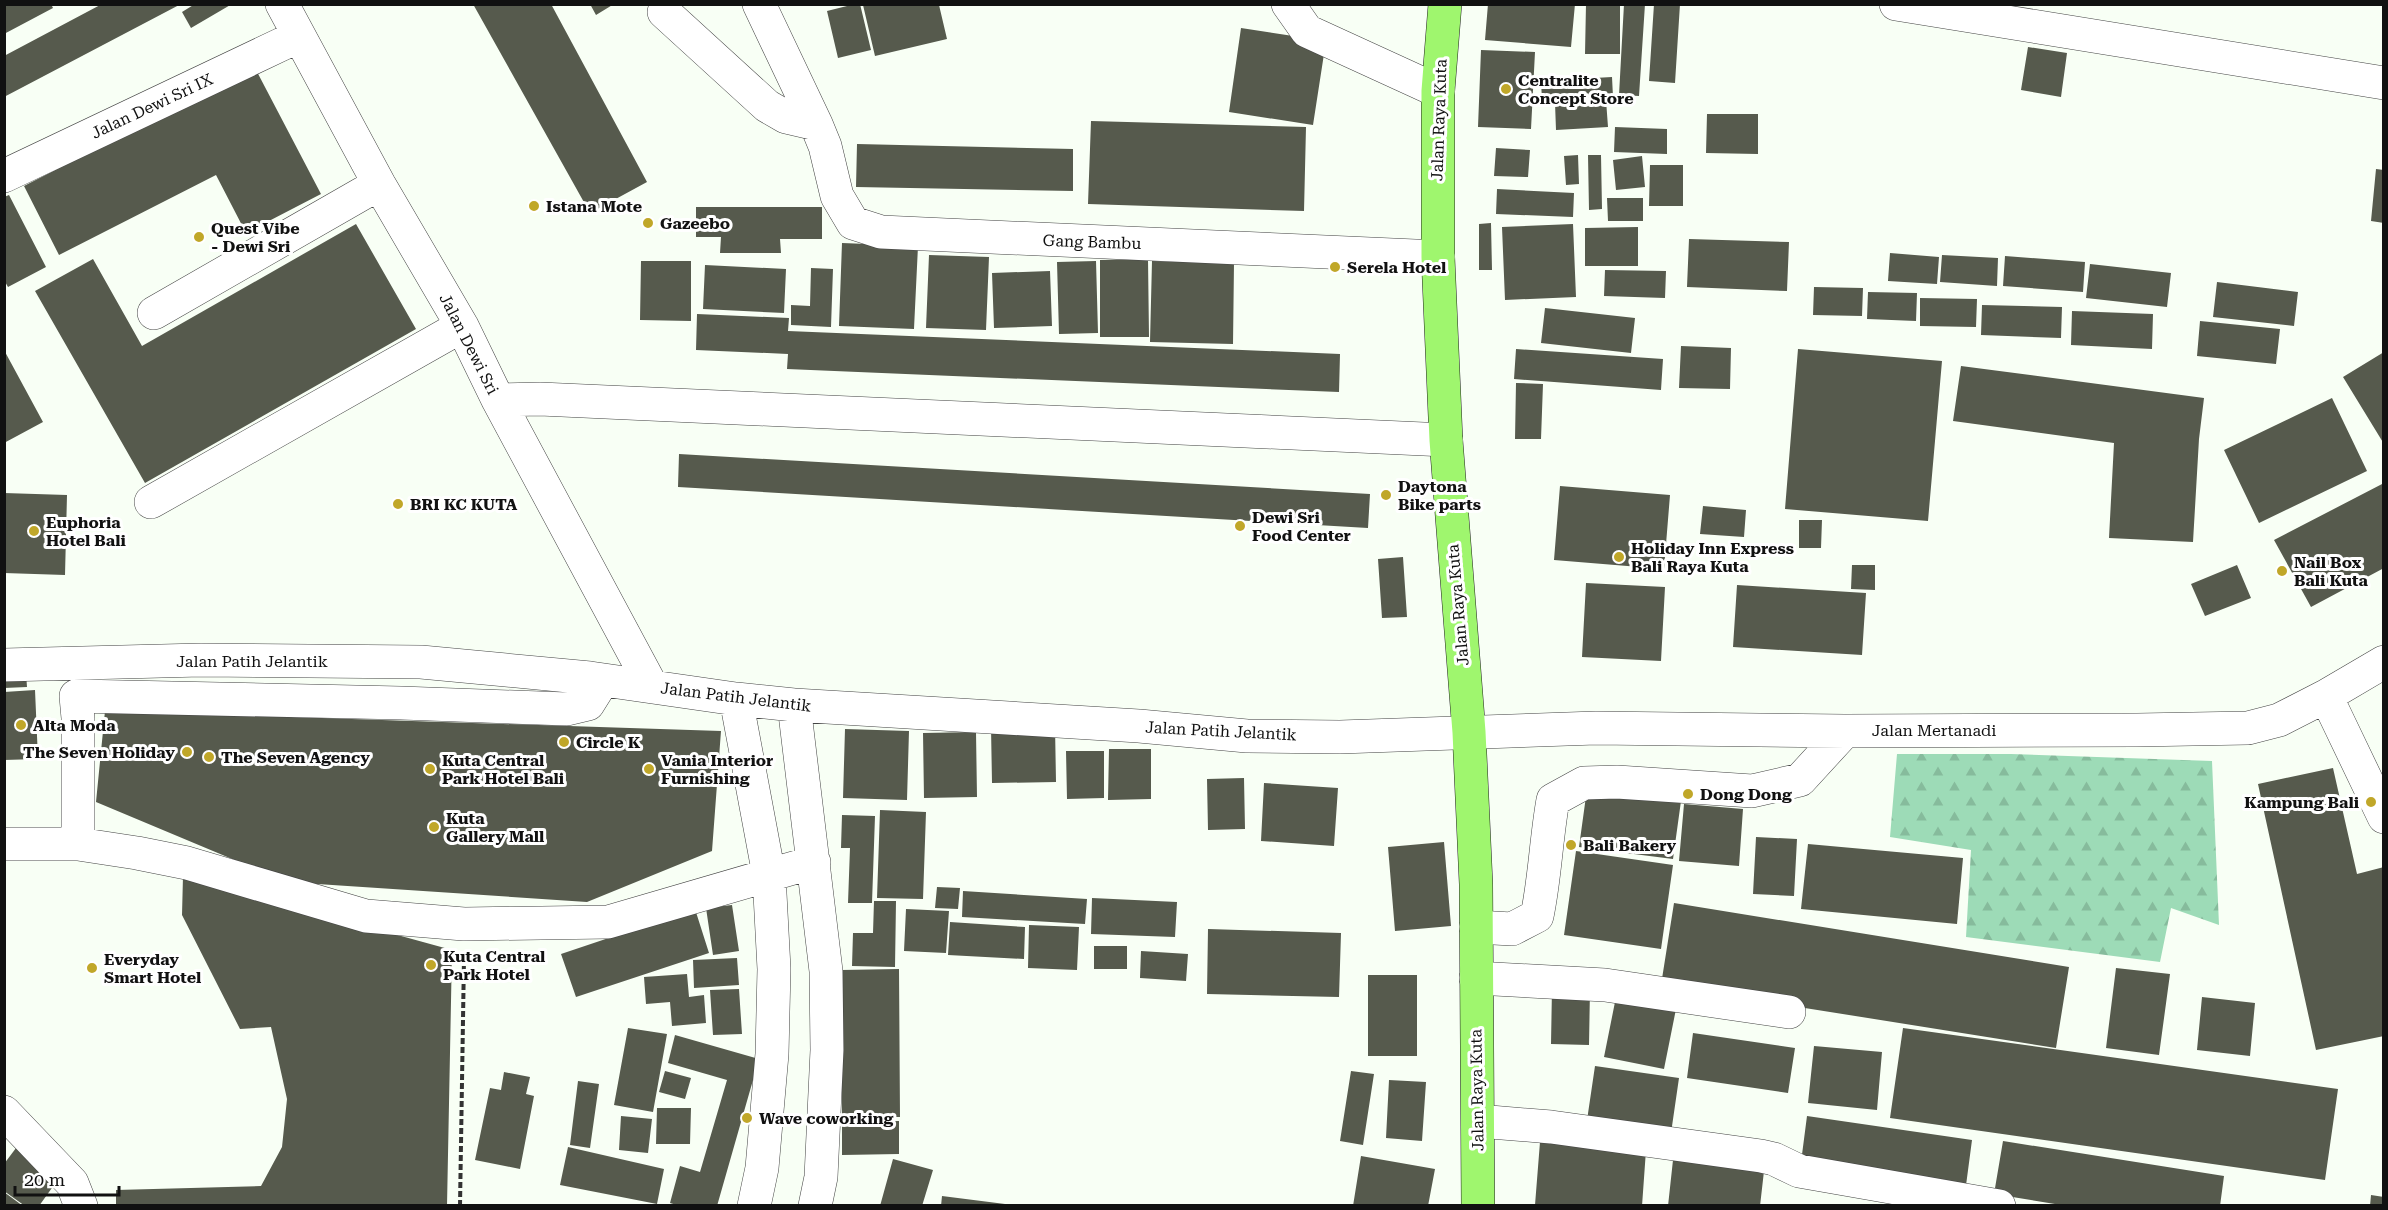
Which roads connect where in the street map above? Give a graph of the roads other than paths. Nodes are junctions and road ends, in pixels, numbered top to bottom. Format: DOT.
graph roads {
  1 [pos="282,4"];
  2 [pos="759,4"];
  3 [pos="1288,4"];
  4 [pos="1445,4"];
  5 [pos="1896,4"];
  6 [pos="664,12"];
  7 [pos="299,36"];
  8 [pos="2384,83"];
  9 [pos="1438,91"];
  10 [pos="816,124"];
  11 [pos="4,176"];
  12 [pos="379,183"];
  13 [pos="1438,257"];
  14 [pos="154,313"];
  15 [pos="462,326"];
  16 [pos="498,400"];
  17 [pos="1446,440"];
  18 [pos="151,502"];
  19 [pos="625,637"];
  20 [pos="2384,662"];
  21 [pos="4,665"];
  22 [pos="596,679"];
  23 [pos="652,687"];
  24 [pos="2326,696"];
  25 [pos="736,699"];
  26 [pos="794,705"];
  27 [pos="1845,731"];
  28 [pos="1469,732"];
  29 [pos="2384,817"];
  30 [pos="78,843"];
  31 [pos="4,844"];
  32 [pos="814,862"];
  33 [pos="769,875"];
  34 [pos="1476,927"];
  35 [pos="1476,978"];
  36 [pos="1790,1012"];
  37 [pos="4,1112"];
  38 [pos="1478,1121"];
  39 [pos="81,1206"];
  40 [pos="754,1206"];
  41 [pos="815,1206"];
  42 [pos="1479,1206"];
  43 [pos="1999,1206"];
  1 -- 7 [label="street, Jalan Dewi Sri"];
  2 -- 10 [label="street, Gang Bambu"];
  3 -- 9 [label="street"];
  4 -- 9 [label="main road, Jalan Raya Kuta"];
  5 -- 8 [label="street"];
  6 -- 10 [label="street"];
  7 -- 11 [label="street, Jalan Dewi Sri IX"];
  7 -- 12 [label="street, Jalan Dewi Sri"];
  9 -- 13 [label="main road, Jalan Raya Kuta"];
  10 -- 13 [label="street, Gang Bambu"];
  12 -- 14 [label="street"];
  12 -- 15 [label="street, Jalan Dewi Sri"];
  13 -- 17 [label="main road, Jalan Raya Kuta"];
  15 -- 16 [label="street, Jalan Dewi Sri"];
  15 -- 18 [label="street"];
  16 -- 17 [label="street"];
  16 -- 19 [label="street, Jalan Dewi Sri"];
  17 -- 28 [label="main road, Jalan Raya Kuta"];
  19 -- 22 [label="street"];
  19 -- 23 [label="street, Jalan Dewi Sri"];
  20 -- 24 [label="street, Jalan Mertanadi"];
  21 -- 22 [label="street, Jalan Patih Jelantik"];
  22 -- 23 [label="street, Jalan Patih Jelantik"];
  22 -- 30 [label="street"];
  23 -- 25 [label="street, Jalan Patih Jelantik"];
  24 -- 27 [label="street, Jalan Mertanadi"];
  24 -- 29 [label="street"];
  25 -- 26 [label="street, Jalan Patih Jelantik"];
  25 -- 33 [label="street"];
  26 -- 28 [label="street, Jalan Patih Jelantik"];
  26 -- 32 [label="street"];
  27 -- 28 [label="street, Jalan Mertanadi"];
  27 -- 34 [label="street"];
  28 -- 34 [label="main road, Jalan Raya Kuta"];
  30 -- 31 [label="street"];
  30 -- 33 [label="street"];
  32 -- 33 [label="street"];
  32 -- 41 [label="street"];
  33 -- 40 [label="street"];
  34 -- 35 [label="main road, Jalan Raya Kuta"];
  35 -- 36 [label="street"];
  35 -- 38 [label="main road, Jalan Raya Kuta"];
  37 -- 39 [label="street"];
  38 -- 42 [label="main road, Jalan Raya Kuta"];
  38 -- 43 [label="street"];
}
